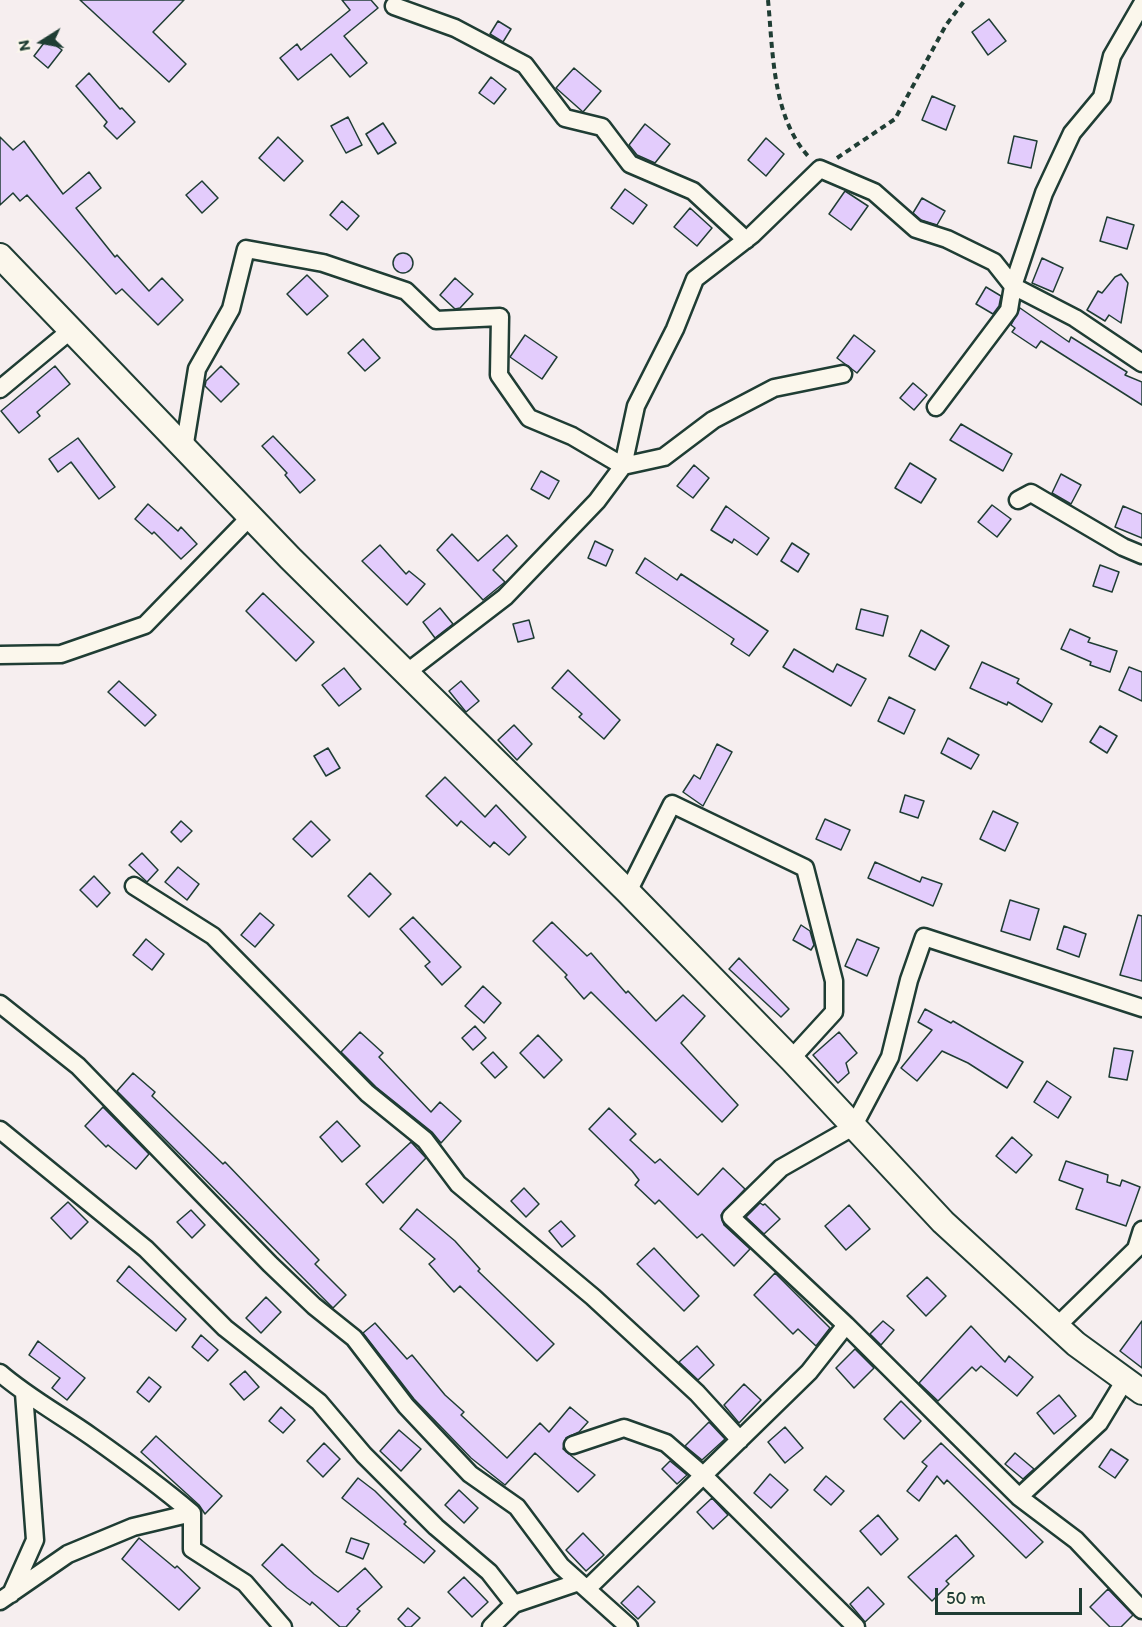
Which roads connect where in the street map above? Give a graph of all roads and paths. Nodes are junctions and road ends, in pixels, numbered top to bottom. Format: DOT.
graph roads {
  1 [pos="768,0"];
  2 [pos="966,0"];
  3 [pos="1142,4"];
  4 [pos="394,6"];
  5 [pos="820,169"];
  6 [pos="746,240"];
  7 [pos="0,256"];
  8 [pos="1012,286"];
  9 [pos="71,330"];
  10 [pos="1142,363"];
  11 [pos="843,374"];
  12 [pos="0,389"];
  13 [pos="936,407"];
  14 [pos="184,449"];
  15 [pos="623,466"];
  16 [pos="1018,500"];
  17 [pos="250,517"];
  18 [pos="1142,555"];
  19 [pos="0,655"];
  20 [pos="406,673"];
  21 [pos="134,886"];
  22 [pos="628,892"];
  23 [pos="0,1004"];
  24 [pos="1142,1008"];
  25 [pos="791,1059"];
  26 [pos="853,1127"];
  27 [pos="0,1130"];
  28 [pos="1142,1230"];
  29 [pos="846,1325"];
  30 [pos="1056,1327"];
  31 [pos="0,1373"];
  32 [pos="1134,1386"];
  33 [pos="24,1393"];
  34 [pos="740,1440"];
  35 [pos="573,1445"];
  36 [pos="704,1476"];
  37 [pos="1020,1497"];
  38 [pos="192,1513"];
  39 [pos="583,1585"];
  40 [pos="6,1598"];
  41 [pos="514,1604"];
  42 [pos="1142,1610"];
  43 [pos="283,1627"];
  44 [pos="490,1627"];
  45 [pos="629,1627"];
  46 [pos="856,1627"];
  1 -- 5 [label="path"];
  2 -- 5 [label="path"];
  3 -- 8 [label="street"];
  4 -- 6 [label="street"];
  5 -- 6 [label="street"];
  5 -- 8 [label="street"];
  6 -- 15 [label="street"];
  7 -- 9 [label="street"];
  8 -- 10 [label="street"];
  8 -- 13 [label="street"];
  9 -- 12 [label="street"];
  9 -- 14 [label="street"];
  11 -- 15 [label="street"];
  14 -- 15 [label="street"];
  14 -- 17 [label="street"];
  15 -- 20 [label="street"];
  16 -- 18 [label="street"];
  17 -- 19 [label="street"];
  17 -- 20 [label="street"];
  20 -- 22 [label="street"];
  21 -- 34 [label="street"];
  22 -- 25 [label="street"];
  22 -- 25 [label="street"];
  23 -- 39 [label="street"];
  24 -- 26 [label="street"];
  25 -- 26 [label="street"];
  26 -- 29 [label="street"];
  26 -- 30 [label="street"];
  27 -- 41 [label="street"];
  28 -- 30 [label="street"];
  29 -- 34 [label="street"];
  29 -- 37 [label="street"];
  30 -- 32 [label="street"];
  31 -- 33 [label="street"];
  32 -- 37 [label="street"];
  33 -- 38 [label="street"];
  33 -- 40 [label="street"];
  34 -- 36 [label="street"];
  35 -- 36 [label="street"];
  36 -- 39 [label="street"];
  36 -- 46 [label="street"];
  37 -- 42 [label="street"];
  38 -- 40 [label="street"];
  38 -- 43 [label="street"];
  39 -- 41 [label="street"];
  39 -- 45 [label="street"];
  41 -- 44 [label="street"];
}
